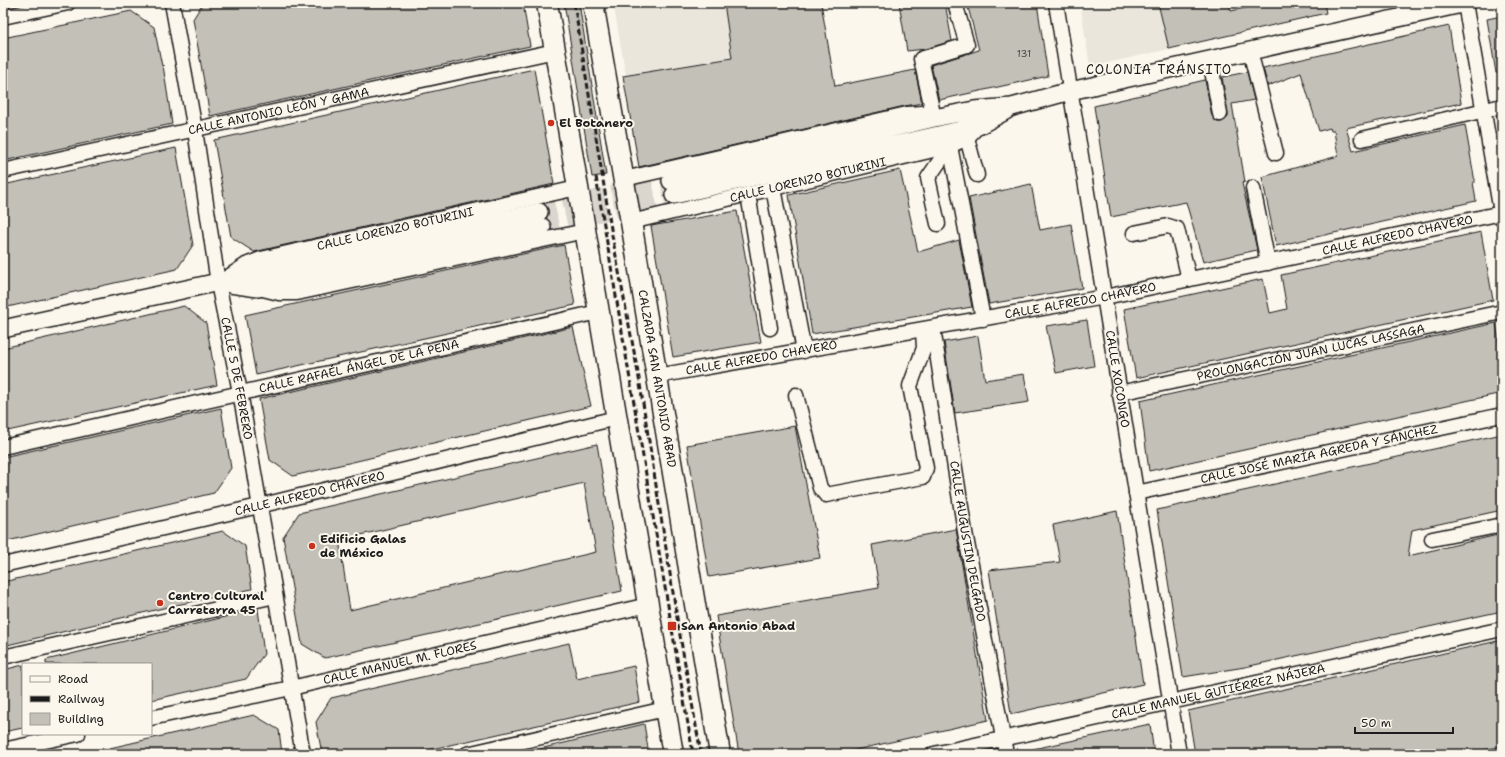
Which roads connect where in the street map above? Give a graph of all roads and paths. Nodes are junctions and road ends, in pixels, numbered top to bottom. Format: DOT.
graph roads {
  1 [pos="68,3"];
  2 [pos="172,3"];
  3 [pos="547,3"];
  4 [pos="592,3"];
  5 [pos="955,3"];
  6 [pos="1056,3"];
  7 [pos="1465,3"];
  8 [pos="1405,9"];
  9 [pos="3,17"];
  10 [pos="555,51"];
  11 [pos="1250,51"];
  12 [pos="1210,60"];
  13 [pos="1070,91"];
  14 [pos="1502,106"];
  15 [pos="1012,107"];
  16 [pos="1484,110"];
  17 [pos="1220,114"];
  18 [pos="934,118"];
  19 [pos="195,130"];
  20 [pos="973,132"];
  21 [pos="1362,139"];
  22 [pos="950,146"];
  23 [pos="1276,153"];
  24 [pos="3,171"];
  25 [pos="977,175"];
  26 [pos="624,178"];
  27 [pos="577,188"];
  28 [pos="772,188"];
  29 [pos="1253,188"];
  30 [pos="748,194"];
  31 [pos="1502,215"];
  32 [pos="631,222"];
  33 [pos="938,224"];
  34 [pos="585,231"];
  35 [pos="1134,233"];
  36 [pos="1268,263"];
  37 [pos="1189,279"];
  38 [pos="218,283"];
  39 [pos="258,288"];
  40 [pos="1105,297"];
  41 [pos="598,312"];
  42 [pos="1502,312"];
  43 [pos="983,319"];
  44 [pos="770,328"];
  45 [pos="3,329"];
  46 [pos="928,329"];
  47 [pos="804,351"];
  48 [pos="657,376"];
  49 [pos="240,392"];
  50 [pos="1119,393"];
  51 [pos="796,395"];
  52 [pos="1502,415"];
  53 [pos="616,418"];
  54 [pos="3,447"];
  55 [pos="1136,493"];
  56 [pos="259,506"];
  57 [pos="1502,525"];
  58 [pos="1432,539"];
  59 [pos="3,565"];
  60 [pos="275,596"];
  61 [pos="648,605"];
  62 [pos="1502,629"];
  63 [pos="3,657"];
  64 [pos="291,688"];
  65 [pos="1171,702"];
  66 [pos="665,709"];
  67 [pos="152,718"];
  68 [pos="73,735"];
  69 [pos="1003,739"];
  70 [pos="3,750"];
  71 [pos="303,754"];
  72 [pos="467,754"];
  73 [pos="673,754"];
  74 [pos="720,754"];
  75 [pos="934,754"];
  76 [pos="1006,754"];
  77 [pos="1179,754"];
  1 -- 9 [label="street"];
  2 -- 19 [label="street, CALLE 5 DE FEBRERO"];
  3 -- 10 [label="highway"];
  4 -- 26 [label="highway, CALZADA SAN ANTONIO ABAD"];
  5 -- 18 [label="street"];
  6 -- 13 [label="street, CALLE XOCONGO"];
  7 -- 8 [label="main road, CALLE LORENZO BOTURINI"];
  7 -- 16 [label="street"];
  8 -- 11 [label="main road, CALLE LORENZO BOTURINI"];
  10 -- 19 [label="street, CALLE ANTONIO LEÓN Y GAMA"];
  10 -- 27 [label="highway"];
  11 -- 12 [label="main road, CALLE LORENZO BOTURINI"];
  11 -- 23 [label="street"];
  12 -- 13 [label="main road, CALLE LORENZO BOTURINI"];
  12 -- 17 [label="street"];
  13 -- 15 [label="main road, CALLE LORENZO BOTURINI"];
  13 -- 40 [label="street, CALLE XOCONGO"];
  14 -- 16 [label="street"];
  15 -- 18 [label="main road, CALLE LORENZO BOTURINI"];
  15 -- 20 [label="main road, CALLE LORENZO BOTURINI"];
  16 -- 21 [label="street"];
  16 -- 31 [label="street"];
  18 -- 20 [label="main road, CALLE LORENZO BOTURINI"];
  18 -- 26 [label="street, CALLE LORENZO BOTURINI"];
  19 -- 24 [label="street, CALLE ANTONIO LEÓN Y GAMA"];
  19 -- 38 [label="street, CALLE 5 DE FEBRERO"];
  20 -- 22 [label="street, CALLE LORENZO BOTURINI"];
  20 -- 25 [label="street"];
  22 -- 28 [label="street, CALLE LORENZO BOTURINI"];
  22 -- 33 [label="street"];
  22 -- 43 [label="street"];
  26 -- 32 [label="highway, CALZADA SAN ANTONIO ABAD"];
  27 -- 34 [label="highway"];
  27 -- 38 [label="street, CALLE LORENZO BOTURINI"];
  28 -- 30 [label="street, CALLE LORENZO BOTURINI"];
  28 -- 47 [label="street"];
  29 -- 36 [label="street"];
  30 -- 32 [label="street, CALLE LORENZO BOTURINI"];
  30 -- 44 [label="street"];
  31 -- 36 [label="street, CALLE ALFREDO CHAVERO"];
  32 -- 48 [label="highway, CALZADA SAN ANTONIO ABAD"];
  34 -- 39 [label="street, CALLE LORENZO BOTURINI"];
  34 -- 41 [label="highway"];
  35 -- 37 [label="street"];
  36 -- 37 [label="street, CALLE ALFREDO CHAVERO"];
  37 -- 40 [label="street, CALLE ALFREDO CHAVERO"];
  38 -- 39 [label="main road, CALLE LORENZO BOTURINI"];
  38 -- 39 [label="main road, CALLE LORENZO BOTURINI"];
  38 -- 45 [label="main road, CALLE LORENZO BOTURINI"];
  38 -- 49 [label="street, CALLE 5 DE FEBRERO"];
  40 -- 43 [label="street, CALLE ALFREDO CHAVERO"];
  40 -- 50 [label="street, CALLE XOCONGO"];
  41 -- 49 [label="street, CALLE RAFAÉL ÁNGEL DE LA PEÑA"];
  41 -- 53 [label="highway"];
  42 -- 50 [label="street, PROLONGACIÓN JUAN LUCAS LASSAGA"];
  43 -- 46 [label="street, CALLE ALFREDO CHAVERO"];
  46 -- 47 [label="street, CALLE ALFREDO CHAVERO"];
  46 -- 51 [label="street"];
  46 -- 69 [label="street, CALLE AUGUSTIN DELGADO"];
  47 -- 48 [label="street, CALLE ALFREDO CHAVERO"];
  48 -- 74 [label="highway, CALZADA SAN ANTONIO ABAD"];
  49 -- 54 [label="street, CALLE RAFAÉL ÁNGEL DE LA PEÑA"];
  49 -- 56 [label="street, CALLE 5 DE FEBRERO"];
  50 -- 55 [label="street, CALLE XOCONGO"];
  52 -- 55 [label="street, CALLE JOSÉ MARÍA AGREDA Y SÁNCHEZ"];
  53 -- 56 [label="street, CALLE ALFREDO CHAVERO"];
  53 -- 61 [label="highway"];
  55 -- 65 [label="street, CALLE XOCONGO"];
  56 -- 59 [label="street, CALLE ALFREDO CHAVERO"];
  56 -- 60 [label="street, CALLE 5 DE FEBRERO"];
  57 -- 58 [label="street"];
  60 -- 63 [label="street"];
  60 -- 64 [label="street, CALLE 5 DE FEBRERO"];
  61 -- 64 [label="street, CALLE MANUEL M. FLORES"];
  61 -- 66 [label="highway"];
  62 -- 65 [label="street, CALLE MANUEL GUTIÉRREZ NÁJERA"];
  64 -- 67 [label="street, CALLE MANUEL M. FLORES"];
  64 -- 71 [label="street, CALLE 5 DE FEBRERO"];
  65 -- 69 [label="street, CALLE MANUEL GUTIÉRREZ NÁJERA"];
  65 -- 77 [label="street, CALLE XOCONGO"];
  66 -- 72 [label="street"];
  66 -- 73 [label="highway"];
  68 -- 70 [label="street"];
  69 -- 75 [label="street, CALLE MANUEL GUTIÉRREZ NÁJERA"];
  69 -- 76 [label="street, CALLE AUGUSTIN DELGADO"];
}
